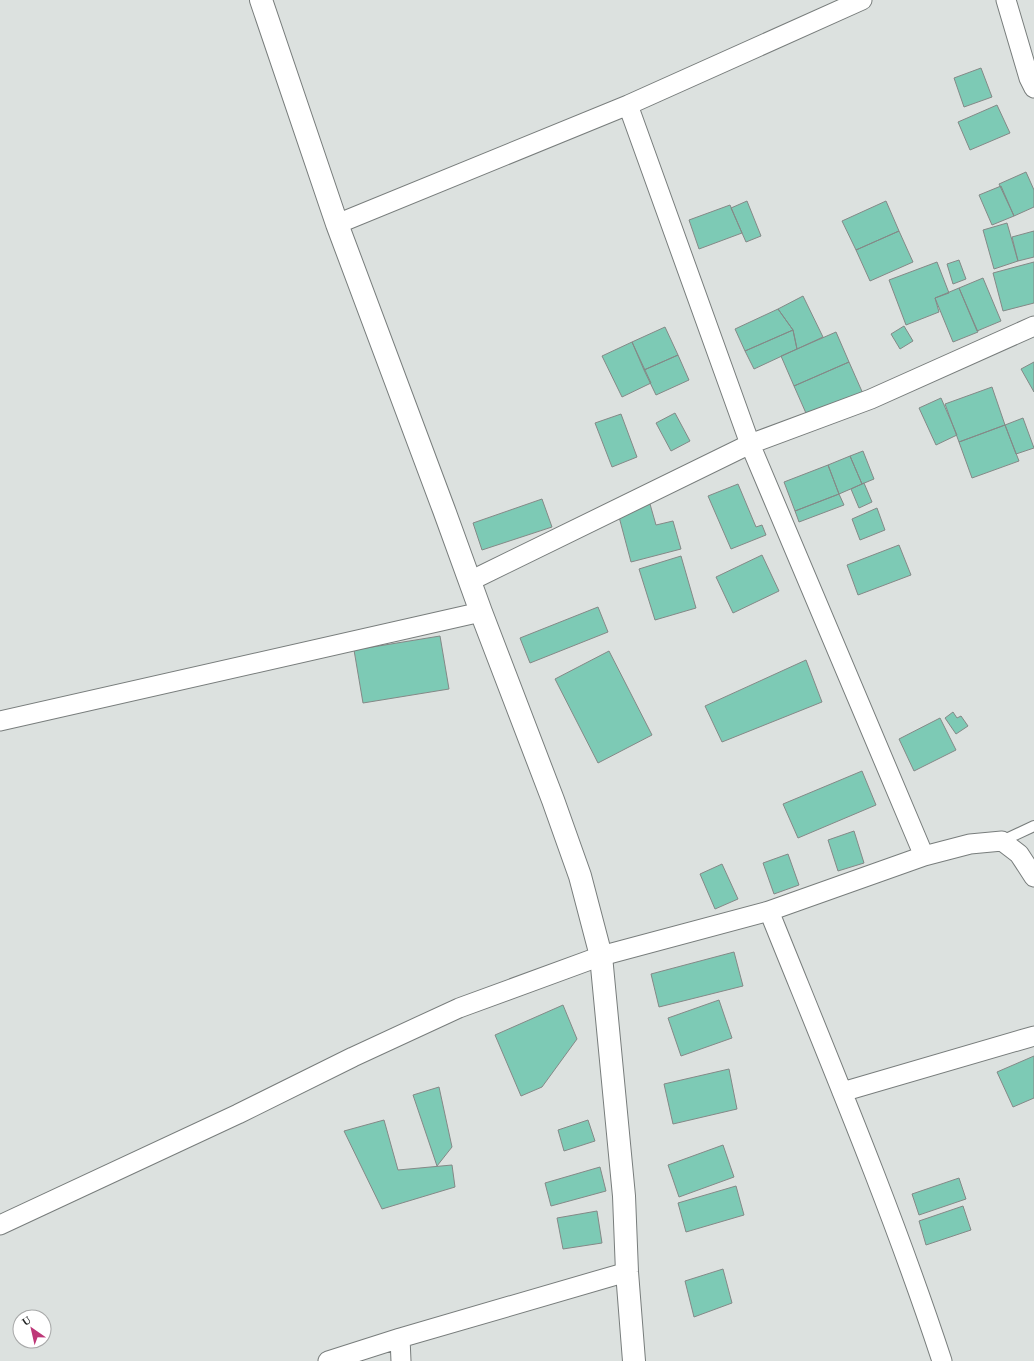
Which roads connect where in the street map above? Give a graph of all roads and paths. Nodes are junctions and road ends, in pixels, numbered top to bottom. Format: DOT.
graph roads {
  1 [pos="261,0"];
  2 [pos="862,0"];
  3 [pos="1006,0"];
  4 [pos="1032,80"];
  5 [pos="628,104"];
  6 [pos="338,224"];
  7 [pos="1034,326"];
  8 [pos="750,444"];
  9 [pos="470,581"];
  10 [pos="481,612"];
  11 [pos="0,721"];
  12 [pos="1034,826"];
  13 [pos="1002,841"];
  14 [pos="924,856"];
  15 [pos="1034,877"];
  16 [pos="769,911"];
  17 [pos="601,956"];
  18 [pos="1034,1036"];
  19 [pos="842,1092"];
  20 [pos="0,1225"];
  21 [pos="627,1272"];
  22 [pos="400,1338"];
  23 [pos="328,1361"];
  24 [pos="401,1361"];
  25 [pos="634,1361"];
  26 [pos="942,1361"];
  1 -- 6 [label="street"];
  2 -- 5 [label="street"];
  3 -- 4 [label="street"];
  5 -- 6 [label="street"];
  5 -- 8 [label="street"];
  6 -- 9 [label="street"];
  7 -- 8 [label="street"];
  8 -- 9 [label="street"];
  8 -- 14 [label="street"];
  9 -- 10 [label="street"];
  10 -- 11 [label="street"];
  10 -- 17 [label="street"];
  12 -- 13 [label="lane"];
  13 -- 14 [label="street"];
  13 -- 15 [label="street"];
  14 -- 16 [label="street"];
  16 -- 17 [label="street"];
  16 -- 19 [label="street"];
  17 -- 20 [label="street"];
  17 -- 21 [label="street"];
  18 -- 19 [label="street"];
  19 -- 26 [label="street"];
  21 -- 22 [label="street"];
  21 -- 25 [label="street"];
  22 -- 23 [label="street"];
  22 -- 24 [label="street"];
}
